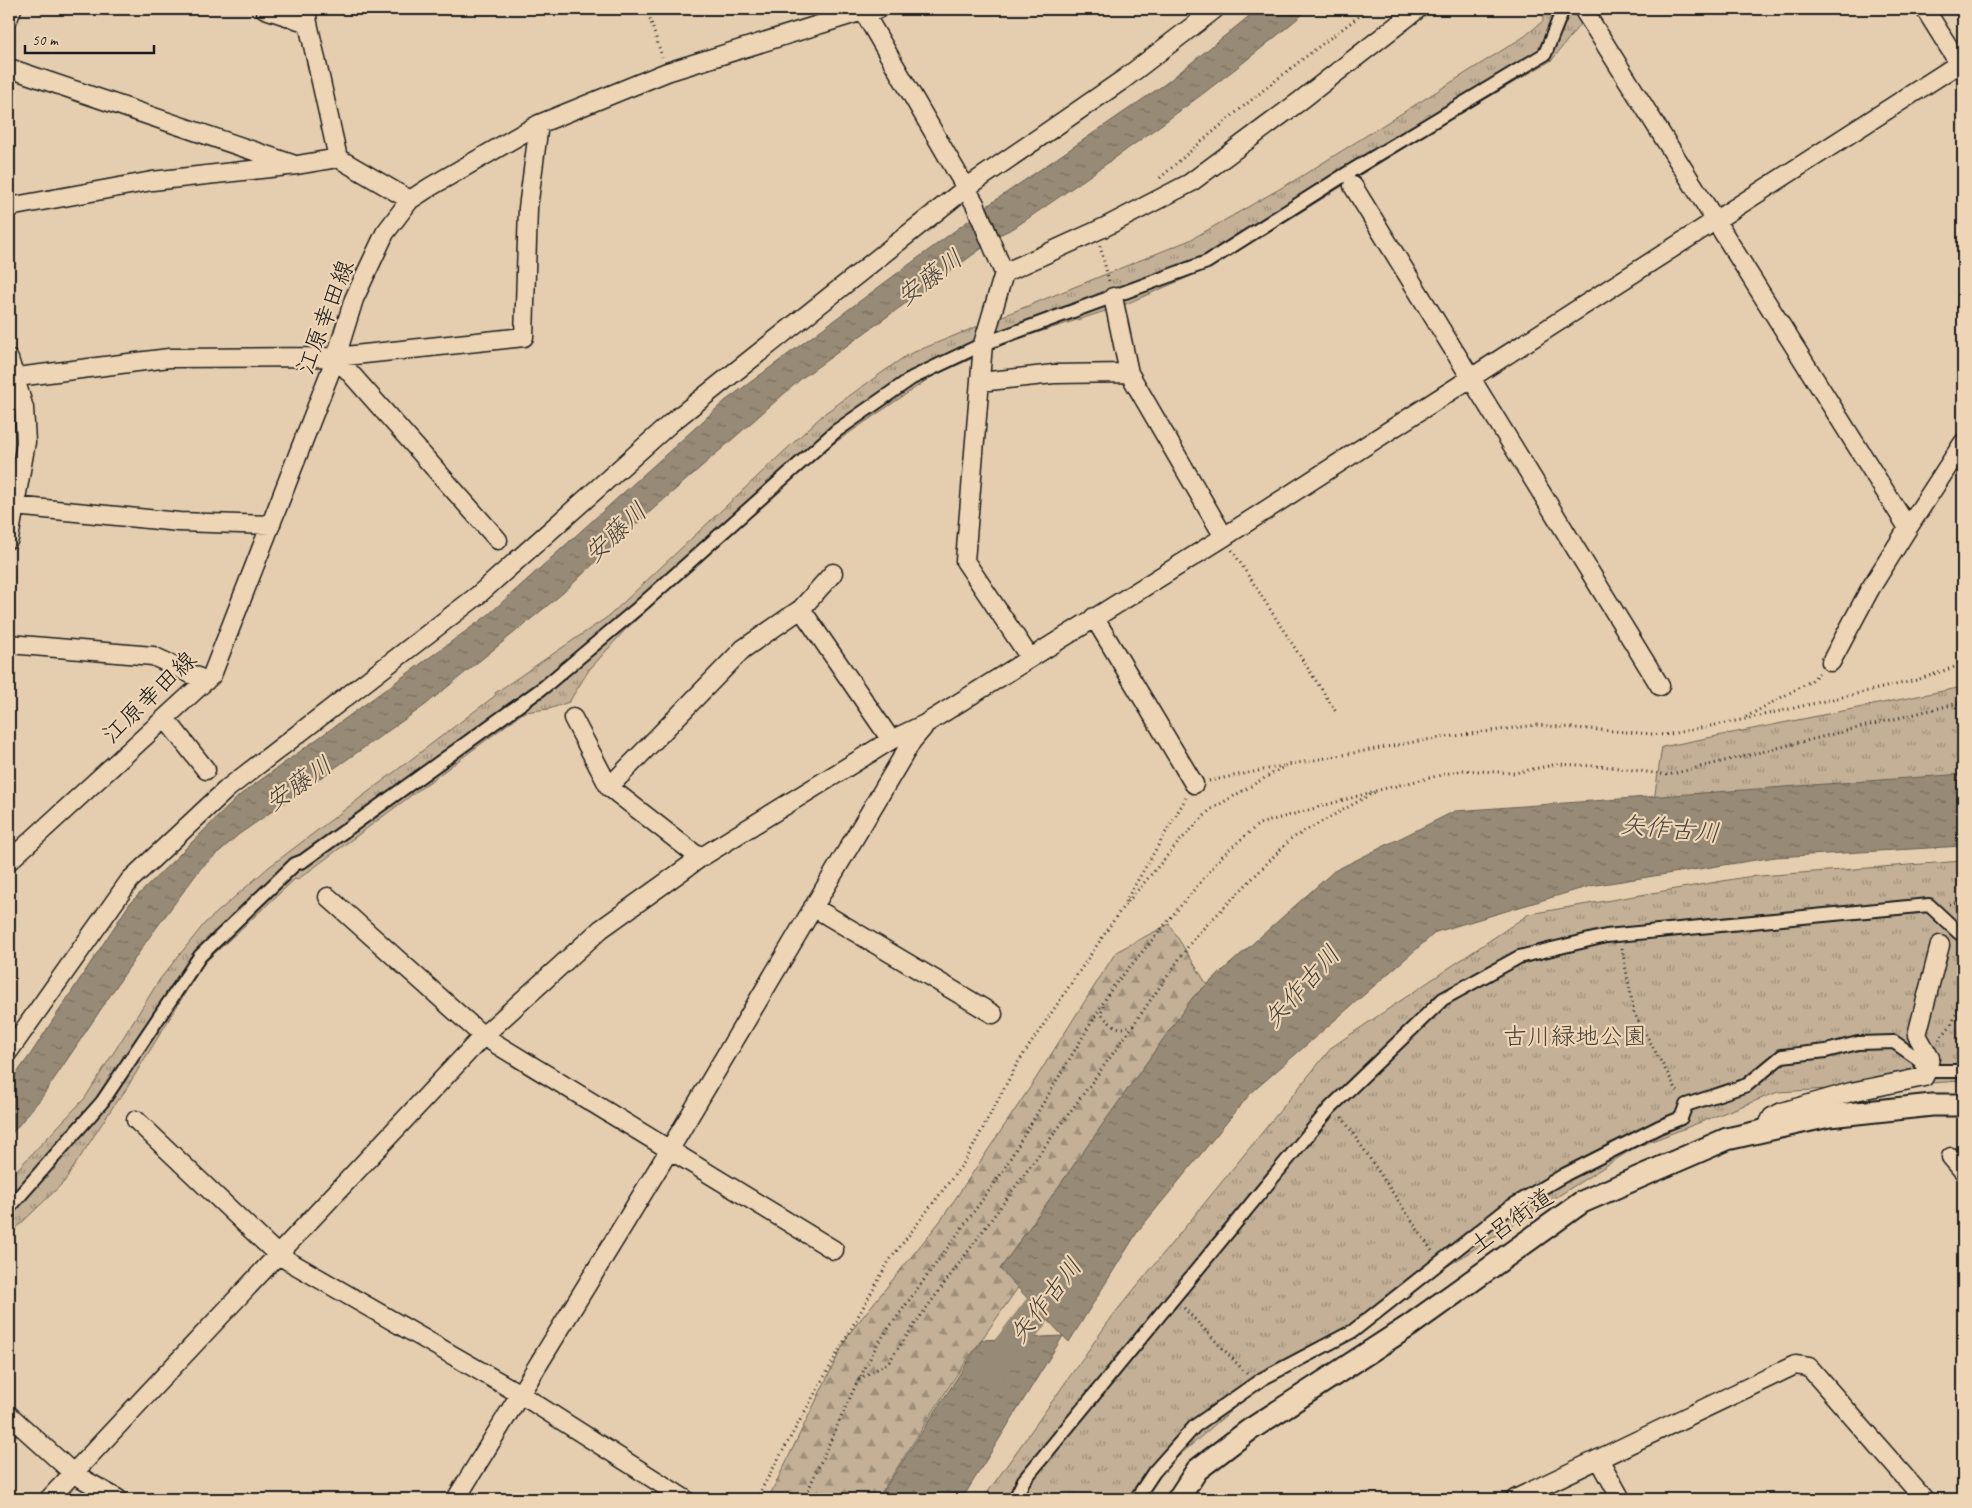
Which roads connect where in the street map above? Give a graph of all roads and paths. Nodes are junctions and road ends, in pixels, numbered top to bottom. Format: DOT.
graph roads {
  1 [pos="12,9"];
  2 [pos="265,9"];
  3 [pos="647,9"];
  4 [pos="867,9"];
  5 [pos="1215,9"];
  6 [pos="1369,9"];
  7 [pos="1418,9"];
  8 [pos="1563,9"];
  9 [pos="1583,9"];
  10 [pos="1925,9"];
  11 [pos="307,16"];
  12 [pos="9,17"];
  13 [pos="1962,65"];
  14 [pos="9,68"];
  15 [pos="667,72"];
  16 [pos="539,124"];
  17 [pos="338,158"];
  18 [pos="297,165"];
  19 [pos="1156,182"];
  20 [pos="1353,186"];
  21 [pos="966,188"];
  22 [pos="410,200"];
  23 [pos="9,207"];
  24 [pos="1718,221"];
  25 [pos="1096,231"];
  26 [pos="1004,274"];
  27 [pos="1113,296"];
  28 [pos="983,344"];
  29 [pos="336,357"];
  30 [pos="9,359"];
  31 [pos="1129,373"];
  32 [pos="11,377"];
  33 [pos="1470,377"];
  34 [pos="980,382"];
  35 [pos="1963,443"];
  36 [pos="14,506"];
  37 [pos="270,525"];
  38 [pos="1908,528"];
  39 [pos="1224,537"];
  40 [pos="9,538"];
  41 [pos="498,540"];
  42 [pos="833,573"];
  43 [pos="801,609"];
  44 [pos="1094,617"];
  45 [pos="9,644"];
  46 [pos="1030,658"];
  47 [pos="1831,662"];
  48 [pos="1963,664"];
  49 [pos="206,681"];
  50 [pos="1660,686"];
  51 [pos="1963,702"];
  52 [pos="1336,712"];
  53 [pos="166,718"];
  54 [pos="573,718"];
  55 [pos="1741,720"];
  56 [pos="925,724"];
  57 [pos="891,740"];
  58 [pos="1286,765"];
  59 [pos="206,770"];
  60 [pos="1194,784"];
  61 [pos="609,787"];
  62 [pos="1379,790"];
  63 [pos="700,858"];
  64 [pos="9,861"];
  65 [pos="328,897"];
  66 [pos="813,907"];
  67 [pos="1120,911"];
  68 [pos="1963,932"];
  69 [pos="1620,934"];
  70 [pos="1940,945"];
  71 [pos="1104,1000"];
  72 [pos="1963,1000"];
  73 [pos="993,1014"];
  74 [pos="1135,1023"];
  75 [pos="483,1036"];
  76 [pos="9,1051"];
  77 [pos="1929,1065"];
  78 [pos="1963,1071"];
  79 [pos="1334,1104"];
  80 [pos="1686,1105"];
  81 [pos="1963,1105"];
  82 [pos="136,1120"];
  83 [pos="1771,1129"];
  84 [pos="670,1149"];
  85 [pos="1951,1157"];
  86 [pos="1963,1171"];
  87 [pos="9,1208"];
  88 [pos="834,1250"];
  89 [pos="278,1255"];
  90 [pos="1439,1262"];
  91 [pos="1174,1298"];
  92 [pos="859,1380"];
  93 [pos="1256,1383"];
  94 [pos="520,1394"];
  95 [pos="9,1415"];
  96 [pos="1599,1459"];
  97 [pos="74,1474"];
  98 [pos="49,1499"];
  99 [pos="118,1499"];
  100 [pos="456,1499"];
  101 [pos="685,1499"];
  102 [pos="756,1499"];
  103 [pos="804,1499"];
  104 [pos="1016,1499"];
  105 [pos="1136,1499"];
  106 [pos="1178,1499"];
  107 [pos="1515,1499"];
  108 [pos="1621,1499"];
  109 [pos="1924,1499"];
  1 -- 12 [label="street"];
  2 -- 11 [label="street"];
  3 -- 15 [label="path"];
  4 -- 15 [label="street, 江原幸田線"];
  4 -- 21 [label="street"];
  5 -- 21 [label="street"];
  6 -- 19 [label="path"];
  7 -- 25 [label="street"];
  8 -- 27 [label="street"];
  9 -- 24 [label="street"];
  10 -- 13 [label="street"];
  11 -- 17 [label="street"];
  13 -- 24 [label="street"];
  14 -- 18 [label="street"];
  15 -- 16 [label="street, 江原幸田線"];
  16 -- 22 [label="street, 江原幸田線"];
  16 -- 29 [label="street"];
  17 -- 18 [label="street"];
  17 -- 22 [label="street"];
  18 -- 23 [label="street"];
  20 -- 33 [label="street"];
  21 -- 26 [label="street"];
  21 -- 76 [label="street"];
  22 -- 29 [label="street, 江原幸田線"];
  24 -- 33 [label="street"];
  24 -- 38 [label="street"];
  25 -- 26 [label="street"];
  25 -- 27 [label="path"];
  26 -- 28 [label="street"];
  27 -- 28 [label="street"];
  27 -- 31 [label="street"];
  28 -- 34 [label="street"];
  28 -- 87 [label="street"];
  29 -- 32 [label="street"];
  29 -- 37 [label="street, 江原幸田線"];
  29 -- 41 [label="street"];
  30 -- 32 [label="street"];
  31 -- 34 [label="street"];
  31 -- 39 [label="street"];
  32 -- 36 [label="street"];
  33 -- 39 [label="street"];
  33 -- 50 [label="street"];
  34 -- 46 [label="street"];
  35 -- 38 [label="street"];
  36 -- 37 [label="street"];
  36 -- 40 [label="street"];
  37 -- 49 [label="street, 江原幸田線"];
  38 -- 47 [label="street"];
  39 -- 44 [label="street"];
  39 -- 52 [label="path"];
  42 -- 43 [label="street"];
  43 -- 57 [label="street"];
  43 -- 61 [label="street"];
  44 -- 46 [label="street"];
  44 -- 60 [label="street"];
  45 -- 49 [label="street"];
  46 -- 56 [label="street"];
  47 -- 55 [label="path"];
  48 -- 55 [label="path"];
  49 -- 53 [label="street, 江原幸田線"];
  51 -- 62 [label="path"];
  53 -- 59 [label="street"];
  53 -- 64 [label="street, 江原幸田線"];
  54 -- 61 [label="street"];
  55 -- 58 [label="path"];
  56 -- 57 [label="street"];
  56 -- 66 [label="street"];
  57 -- 63 [label="street"];
  58 -- 60 [label="path"];
  58 -- 67 [label="path"];
  60 -- 67 [label="path"];
  61 -- 63 [label="street"];
  62 -- 71 [label="path"];
  62 -- 74 [label="path"];
  63 -- 75 [label="street"];
  65 -- 75 [label="street"];
  66 -- 73 [label="street"];
  66 -- 84 [label="street"];
  67 -- 102 [label="path"];
  68 -- 69 [label="street"];
  69 -- 79 [label="street"];
  69 -- 80 [label="path"];
  70 -- 77 [label="street"];
  71 -- 74 [label="path"];
  71 -- 92 [label="path"];
  72 -- 77 [label="path"];
  74 -- 92 [label="path"];
  75 -- 84 [label="street"];
  75 -- 89 [label="street"];
  77 -- 78 [label="street"];
  77 -- 80 [label="street"];
  77 -- 83 [label="street"];
  79 -- 90 [label="path"];
  79 -- 91 [label="street"];
  80 -- 90 [label="street"];
  81 -- 83 [label="street, 土呂街道"];
  82 -- 89 [label="street"];
  83 -- 106 [label="street, 土呂街道"];
  84 -- 88 [label="street"];
  84 -- 94 [label="street"];
  85 -- 86 [label="street"];
  89 -- 94 [label="street"];
  89 -- 97 [label="street"];
  90 -- 93 [label="street"];
  91 -- 93 [label="path"];
  91 -- 104 [label="street"];
  92 -- 103 [label="path"];
  93 -- 105 [label="street"];
  94 -- 100 [label="street"];
  94 -- 101 [label="street"];
  95 -- 97 [label="street"];
  96 -- 107 [label="street"];
  96 -- 108 [label="street"];
  96 -- 109 [label="street"];
  97 -- 98 [label="street"];
  97 -- 99 [label="street"];
}
